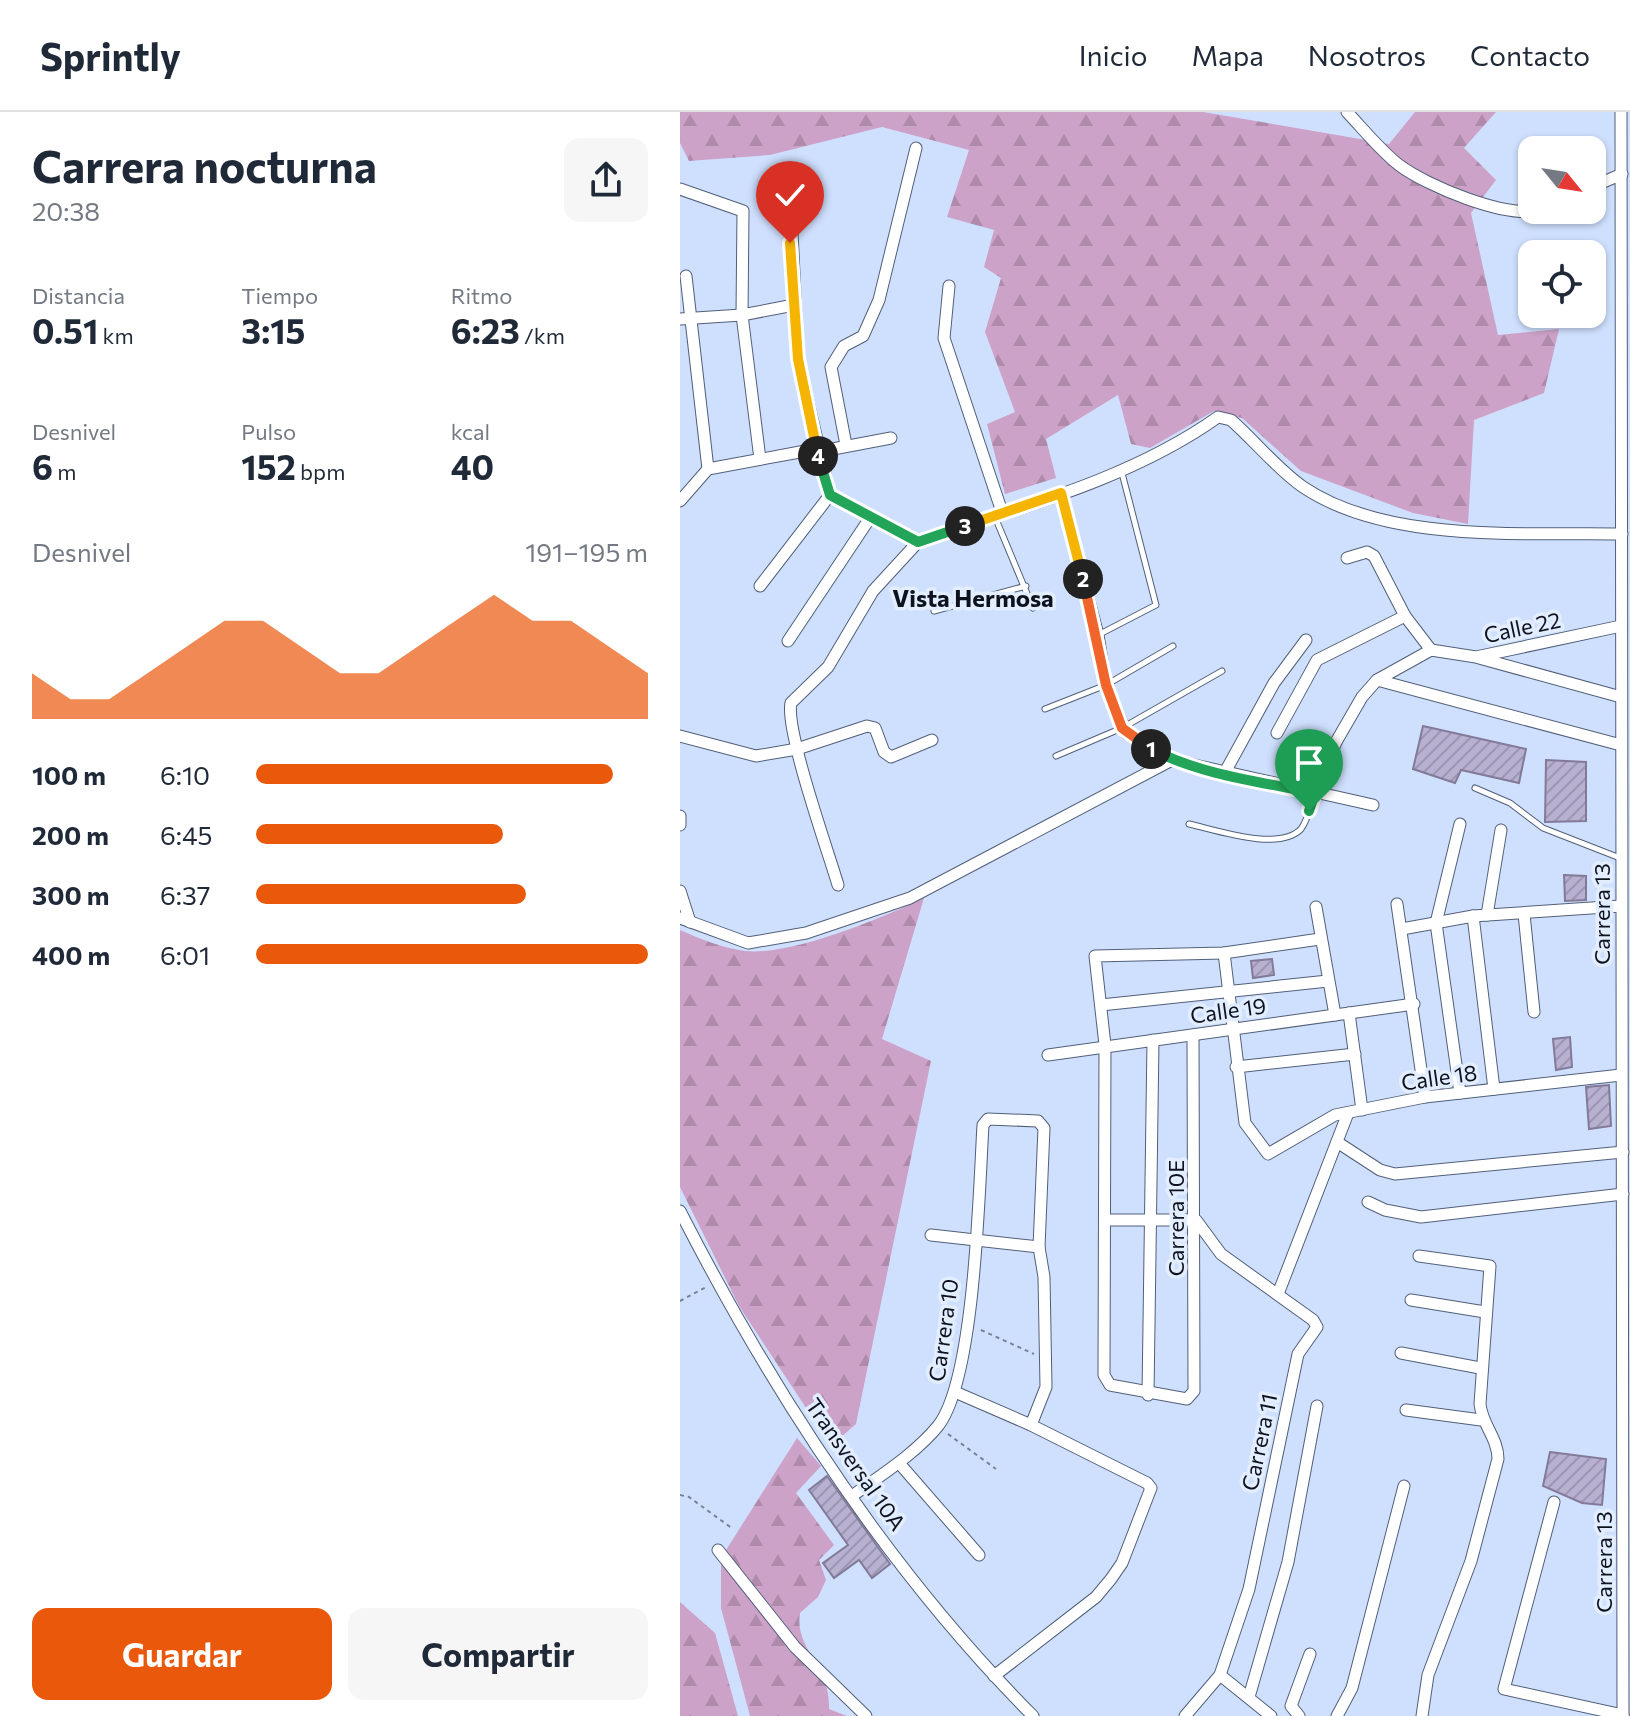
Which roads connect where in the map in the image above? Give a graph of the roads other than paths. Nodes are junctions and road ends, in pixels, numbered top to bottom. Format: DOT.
graph roads {
  1 [pos="1347,112"];
  2 [pos="1621,112"];
  3 [pos="916,148"];
  4 [pos="1622,174"];
  5 [pos="1606,181"];
  6 [pos="790,188"];
  7 [pos="680,189"];
  8 [pos="1518,210"];
  9 [pos="686,276"];
  10 [pos="949,286"];
  11 [pos="794,305"];
  12 [pos="742,315"];
  13 [pos="685,318"];
  14 [pos="891,438"];
  15 [pos="846,445"];
  16 [pos="817,450"];
  17 [pos="760,459"];
  18 [pos="1120,468"];
  19 [pos="708,469"];
  20 [pos="1061,493"];
  21 [pos="830,495"];
  22 [pos="680,501"];
  23 [pos="998,514"];
  24 [pos="870,518"];
  25 [pos="1622,534"];
  26 [pos="918,542"];
  27 [pos="1347,558"];
  28 [pos="760,586"];
  29 [pos="1026,586"];
  30 [pos="1033,608"];
  31 [pos="934,611"];
  32 [pos="1405,616"];
  33 [pos="1621,626"];
  34 [pos="1098,635"];
  35 [pos="1306,640"];
  36 [pos="788,641"];
  37 [pos="1173,646"];
  38 [pos="1431,650"];
  39 [pos="1476,657"];
  40 [pos="1222,671"];
  41 [pos="1377,680"];
  42 [pos="1106,685"];
  43 [pos="1621,697"];
  44 [pos="1045,709"];
  45 [pos="1122,728"];
  46 [pos="1277,733"];
  47 [pos="680,736"];
  48 [pos="932,740"];
  49 [pos="1621,745"];
  50 [pos="797,749"];
  51 [pos="1056,756"];
  52 [pos="1172,760"];
  53 [pos="1224,774"];
  54 [pos="1475,788"];
  55 [pos="1315,793"];
  56 [pos="1373,805"];
  57 [pos="680,816"];
  58 [pos="1189,824"];
  59 [pos="1460,824"];
  60 [pos="680,825"];
  61 [pos="1501,830"];
  62 [pos="1621,858"];
  63 [pos="838,885"];
  64 [pos="680,891"];
  65 [pos="1397,904"];
  66 [pos="1621,906"];
  67 [pos="1316,907"];
  68 [pos="1524,914"];
  69 [pos="1487,915"];
  70 [pos="1473,916"];
  71 [pos="685,920"];
  72 [pos="1436,923"];
  73 [pos="1402,929"];
  74 [pos="1320,939"];
  75 [pos="1224,953"];
  76 [pos="1328,981"];
  77 [pos="1228,990"];
  78 [pos="1414,1004"];
  79 [pos="1101,1005"];
  80 [pos="1534,1012"];
  81 [pos="1349,1013"];
  82 [pos="1335,1015"];
  83 [pos="1231,1030"];
  84 [pos="1193,1035"];
  85 [pos="1153,1040"];
  86 [pos="1105,1045"];
  87 [pos="1355,1054"];
  88 [pos="1048,1055"];
  89 [pos="1236,1067"];
  90 [pos="1621,1075"];
  91 [pos="1494,1089"];
  92 [pos="1460,1093"];
  93 [pos="1425,1097"];
  94 [pos="1362,1110"];
  95 [pos="1348,1113"];
  96 [pos="1337,1142"];
  97 [pos="1623,1152"];
  98 [pos="1623,1194"];
  99 [pos="1368,1202"];
  100 [pos="680,1211"];
  101 [pos="1153,1219"];
  102 [pos="1106,1220"];
  103 [pos="1196,1220"];
  104 [pos="931,1235"];
  105 [pos="976,1241"];
  106 [pos="1039,1247"];
  107 [pos="1419,1256"];
  108 [pos="1278,1294"];
  109 [pos="1411,1300"];
  110 [pos="1485,1312"];
  111 [pos="1401,1353"];
  112 [pos="1480,1368"];
  113 [pos="955,1392"];
  114 [pos="1148,1395"];
  115 [pos="1317,1406"];
  116 [pos="1406,1410"];
  117 [pos="1481,1420"];
  118 [pos="1031,1425"];
  119 [pos="899,1463"];
  120 [pos="1404,1486"];
  121 [pos="852,1496"];
  122 [pos="1554,1502"];
  123 [pos="718,1550"];
  124 [pos="979,1555"];
  125 [pos="1310,1654"];
  126 [pos="1220,1675"];
  127 [pos="994,1676"];
  128 [pos="1249,1697"];
  129 [pos="1616,1715"];
  130 [pos="866,1716"];
  131 [pos="1033,1716"];
  132 [pos="1185,1716"];
  133 [pos="1271,1716"];
  134 [pos="1299,1716"];
  135 [pos="1337,1716"];
  136 [pos="1422,1716"];
  1 -- 8 [label="street"];
  2 -- 4 [label="street, Carrera 13"];
  3 -- 15 [label="street"];
  4 -- 5 [label="street"];
  4 -- 25 [label="street, Carrera 13"];
  6 -- 11 [label="street"];
  7 -- 12 [label="street"];
  9 -- 13 [label="street"];
  10 -- 23 [label="street"];
  11 -- 12 [label="street"];
  11 -- 16 [label="street"];
  12 -- 13 [label="street"];
  12 -- 17 [label="street"];
  13 -- 19 [label="street"];
  14 -- 15 [label="street"];
  15 -- 16 [label="street"];
  16 -- 17 [label="street"];
  16 -- 21 [label="street"];
  17 -- 19 [label="street"];
  18 -- 20 [label="street"];
  18 -- 25 [label="street"];
  18 -- 34 [label="lane"];
  19 -- 22 [label="street"];
  20 -- 23 [label="street"];
  20 -- 34 [label="street"];
  21 -- 24 [label="street"];
  21 -- 28 [label="street"];
  23 -- 26 [label="street"];
  23 -- 29 [label="lane"];
  24 -- 26 [label="street"];
  24 -- 36 [label="street"];
  25 -- 33 [label="street, Carrera 13"];
  26 -- 50 [label="street"];
  27 -- 32 [label="street"];
  29 -- 30 [label="lane"];
  29 -- 31 [label="lane"];
  32 -- 38 [label="street"];
  32 -- 46 [label="street"];
  33 -- 39 [label="street, Calle 22"];
  33 -- 43 [label="street, Carrera 13"];
  34 -- 42 [label="street"];
  35 -- 53 [label="street"];
  37 -- 42 [label="lane"];
  38 -- 39 [label="street, Calle 22"];
  38 -- 41 [label="street"];
  39 -- 43 [label="street"];
  40 -- 45 [label="lane"];
  41 -- 49 [label="street"];
  41 -- 55 [label="street"];
  42 -- 44 [label="lane"];
  42 -- 45 [label="street"];
  43 -- 49 [label="street, Carrera 13"];
  45 -- 51 [label="lane"];
  45 -- 52 [label="street"];
  47 -- 50 [label="street"];
  48 -- 50 [label="street"];
  49 -- 62 [label="street, Carrera 13"];
  50 -- 63 [label="street"];
  52 -- 53 [label="street"];
  52 -- 71 [label="street"];
  53 -- 55 [label="street"];
  54 -- 62 [label="lane"];
  55 -- 56 [label="street"];
  55 -- 58 [label="lane"];
  57 -- 60 [label="street"];
  59 -- 72 [label="street"];
  61 -- 69 [label="street"];
  62 -- 66 [label="street, Carrera 13"];
  64 -- 71 [label="street"];
  65 -- 73 [label="street"];
  66 -- 68 [label="street"];
  66 -- 90 [label="street, Carrera 13"];
  67 -- 74 [label="street"];
  68 -- 69 [label="street"];
  68 -- 80 [label="street"];
  69 -- 70 [label="street"];
  70 -- 72 [label="street"];
  70 -- 91 [label="street"];
  72 -- 73 [label="street"];
  72 -- 92 [label="street"];
  73 -- 78 [label="street"];
  74 -- 75 [label="street"];
  74 -- 76 [label="street"];
  75 -- 77 [label="street"];
  75 -- 79 [label="street"];
  76 -- 77 [label="street"];
  76 -- 82 [label="street"];
  77 -- 79 [label="street"];
  77 -- 83 [label="street"];
  78 -- 81 [label="street, Calle 19"];
  78 -- 93 [label="street"];
  79 -- 86 [label="street"];
  81 -- 82 [label="street, Calle 19"];
  81 -- 87 [label="street"];
  82 -- 83 [label="street, Calle 19"];
  83 -- 84 [label="street, Calle 19"];
  83 -- 89 [label="street"];
  84 -- 85 [label="street, Calle 19"];
  84 -- 103 [label="street, Carrera 10E"];
  85 -- 86 [label="street, Calle 19"];
  85 -- 101 [label="street"];
  86 -- 88 [label="street, Calle 19"];
  86 -- 102 [label="street"];
  87 -- 89 [label="street"];
  87 -- 94 [label="street"];
  89 -- 95 [label="street, Calle 18"];
  90 -- 91 [label="street, Calle 18"];
  90 -- 97 [label="street, Carrera 13"];
  91 -- 92 [label="street, Calle 18"];
  92 -- 93 [label="street, Calle 18"];
  93 -- 94 [label="street, Calle 18"];
  94 -- 95 [label="street, Calle 18"];
  95 -- 96 [label="street"];
  96 -- 97 [label="street"];
  96 -- 108 [label="street"];
  97 -- 98 [label="street, Carrera 13"];
  98 -- 99 [label="street"];
  98 -- 129 [label="street, Carrera 13"];
  100 -- 121 [label="street, Transversal 10A"];
  101 -- 102 [label="street"];
  101 -- 103 [label="street"];
  101 -- 114 [label="street"];
  102 -- 114 [label="street"];
  103 -- 108 [label="street, Carrera 11"];
  103 -- 114 [label="street, Carrera 10E"];
  104 -- 105 [label="street"];
  105 -- 106 [label="street"];
  105 -- 106 [label="street, Carrera 10"];
  105 -- 113 [label="street, Carrera 10"];
  106 -- 118 [label="street"];
  107 -- 110 [label="street"];
  108 -- 126 [label="street, Carrera 11"];
  109 -- 110 [label="street"];
  110 -- 112 [label="street"];
  111 -- 112 [label="street"];
  112 -- 117 [label="street"];
  113 -- 118 [label="street"];
  113 -- 119 [label="street, Carrera 10"];
  115 -- 128 [label="street"];
  116 -- 117 [label="street"];
  117 -- 136 [label="street"];
  118 -- 127 [label="street"];
  119 -- 121 [label="street, Carrera 10"];
  119 -- 124 [label="street"];
  120 -- 135 [label="street"];
  121 -- 127 [label="street, Transversal 10A"];
  122 -- 129 [label="street"];
  123 -- 130 [label="street"];
  125 -- 134 [label="street"];
  126 -- 128 [label="street"];
  126 -- 132 [label="street, Carrera 11"];
  127 -- 131 [label="street, Transversal 10A"];
  128 -- 133 [label="street"];
}
